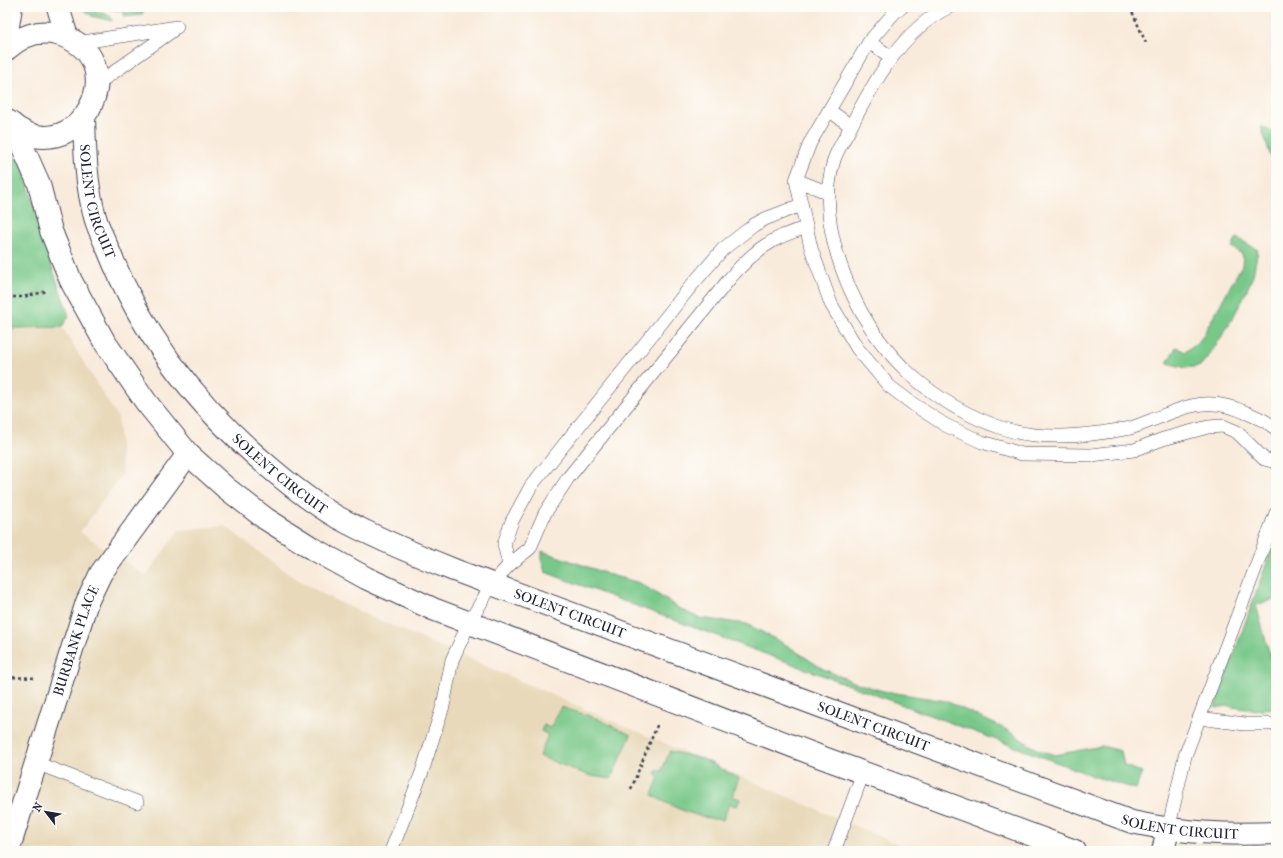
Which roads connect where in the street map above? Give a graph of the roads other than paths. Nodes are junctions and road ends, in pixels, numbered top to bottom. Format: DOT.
graph roads {
  1 [pos="11,7"];
  2 [pos="58,7"];
  3 [pos="902,7"];
  4 [pos="947,7"];
  5 [pos="7,32"];
  6 [pos="72,40"];
  7 [pos="869,42"];
  8 [pos="7,50"];
  9 [pos="891,57"];
  10 [pos="97,84"];
  11 [pos="830,111"];
  12 [pos="84,118"];
  13 [pos="10,123"];
  14 [pos="851,126"];
  15 [pos="796,180"];
  16 [pos="829,193"];
  17 [pos="800,205"];
  18 [pos="806,228"];
  19 [pos="1276,429"];
  20 [pos="188,454"];
  21 [pos="1276,462"];
  22 [pos="1276,513"];
  23 [pos="509,565"];
  24 [pos="492,584"];
  25 [pos="469,623"];
  26 [pos="1199,718"];
  27 [pos="1276,724"];
  28 [pos="36,763"];
  29 [pos="864,773"];
  30 [pos="137,802"];
  31 [pos="1168,830"];
  32 [pos="1276,833"];
  33 [pos="8,851"];
  34 [pos="391,851"];
  35 [pos="834,851"];
  36 [pos="1075,851"];
  37 [pos="1163,851"];
  1 -- 5 [label="street"];
  2 -- 6 [label="street"];
  3 -- 7 [label="lane"];
  4 -- 9 [label="lane"];
  6 -- 8 [label="street"];
  6 -- 10 [label="street"];
  6 -- 10 [label="lane"];
  7 -- 9 [label="lane"];
  7 -- 11 [label="lane"];
  9 -- 14 [label="lane"];
  10 -- 12 [label="street"];
  11 -- 14 [label="lane"];
  11 -- 15 [label="lane"];
  12 -- 13 [label="street"];
  12 -- 24 [label="street, SOLENT CIRCUIT"];
  13 -- 20 [label="street"];
  14 -- 16 [label="lane"];
  15 -- 16 [label="lane"];
  15 -- 17 [label="lane"];
  16 -- 19 [label="lane"];
  17 -- 18 [label="lane"];
  17 -- 23 [label="lane"];
  18 -- 21 [label="lane"];
  18 -- 23 [label="lane"];
  20 -- 25 [label="street"];
  20 -- 28 [label="street, BURBANK PLACE"];
  22 -- 26 [label="lane"];
  23 -- 24 [label="lane"];
  24 -- 25 [label="lane"];
  24 -- 31 [label="street, SOLENT CIRCUIT"];
  25 -- 29 [label="street"];
  25 -- 34 [label="lane"];
  26 -- 27 [label="lane"];
  26 -- 31 [label="lane"];
  28 -- 30 [label="lane"];
  28 -- 33 [label="street, BURBANK PLACE"];
  29 -- 35 [label="lane"];
  29 -- 36 [label="street"];
  31 -- 32 [label="street, SOLENT CIRCUIT"];
  31 -- 37 [label="street"];
}
